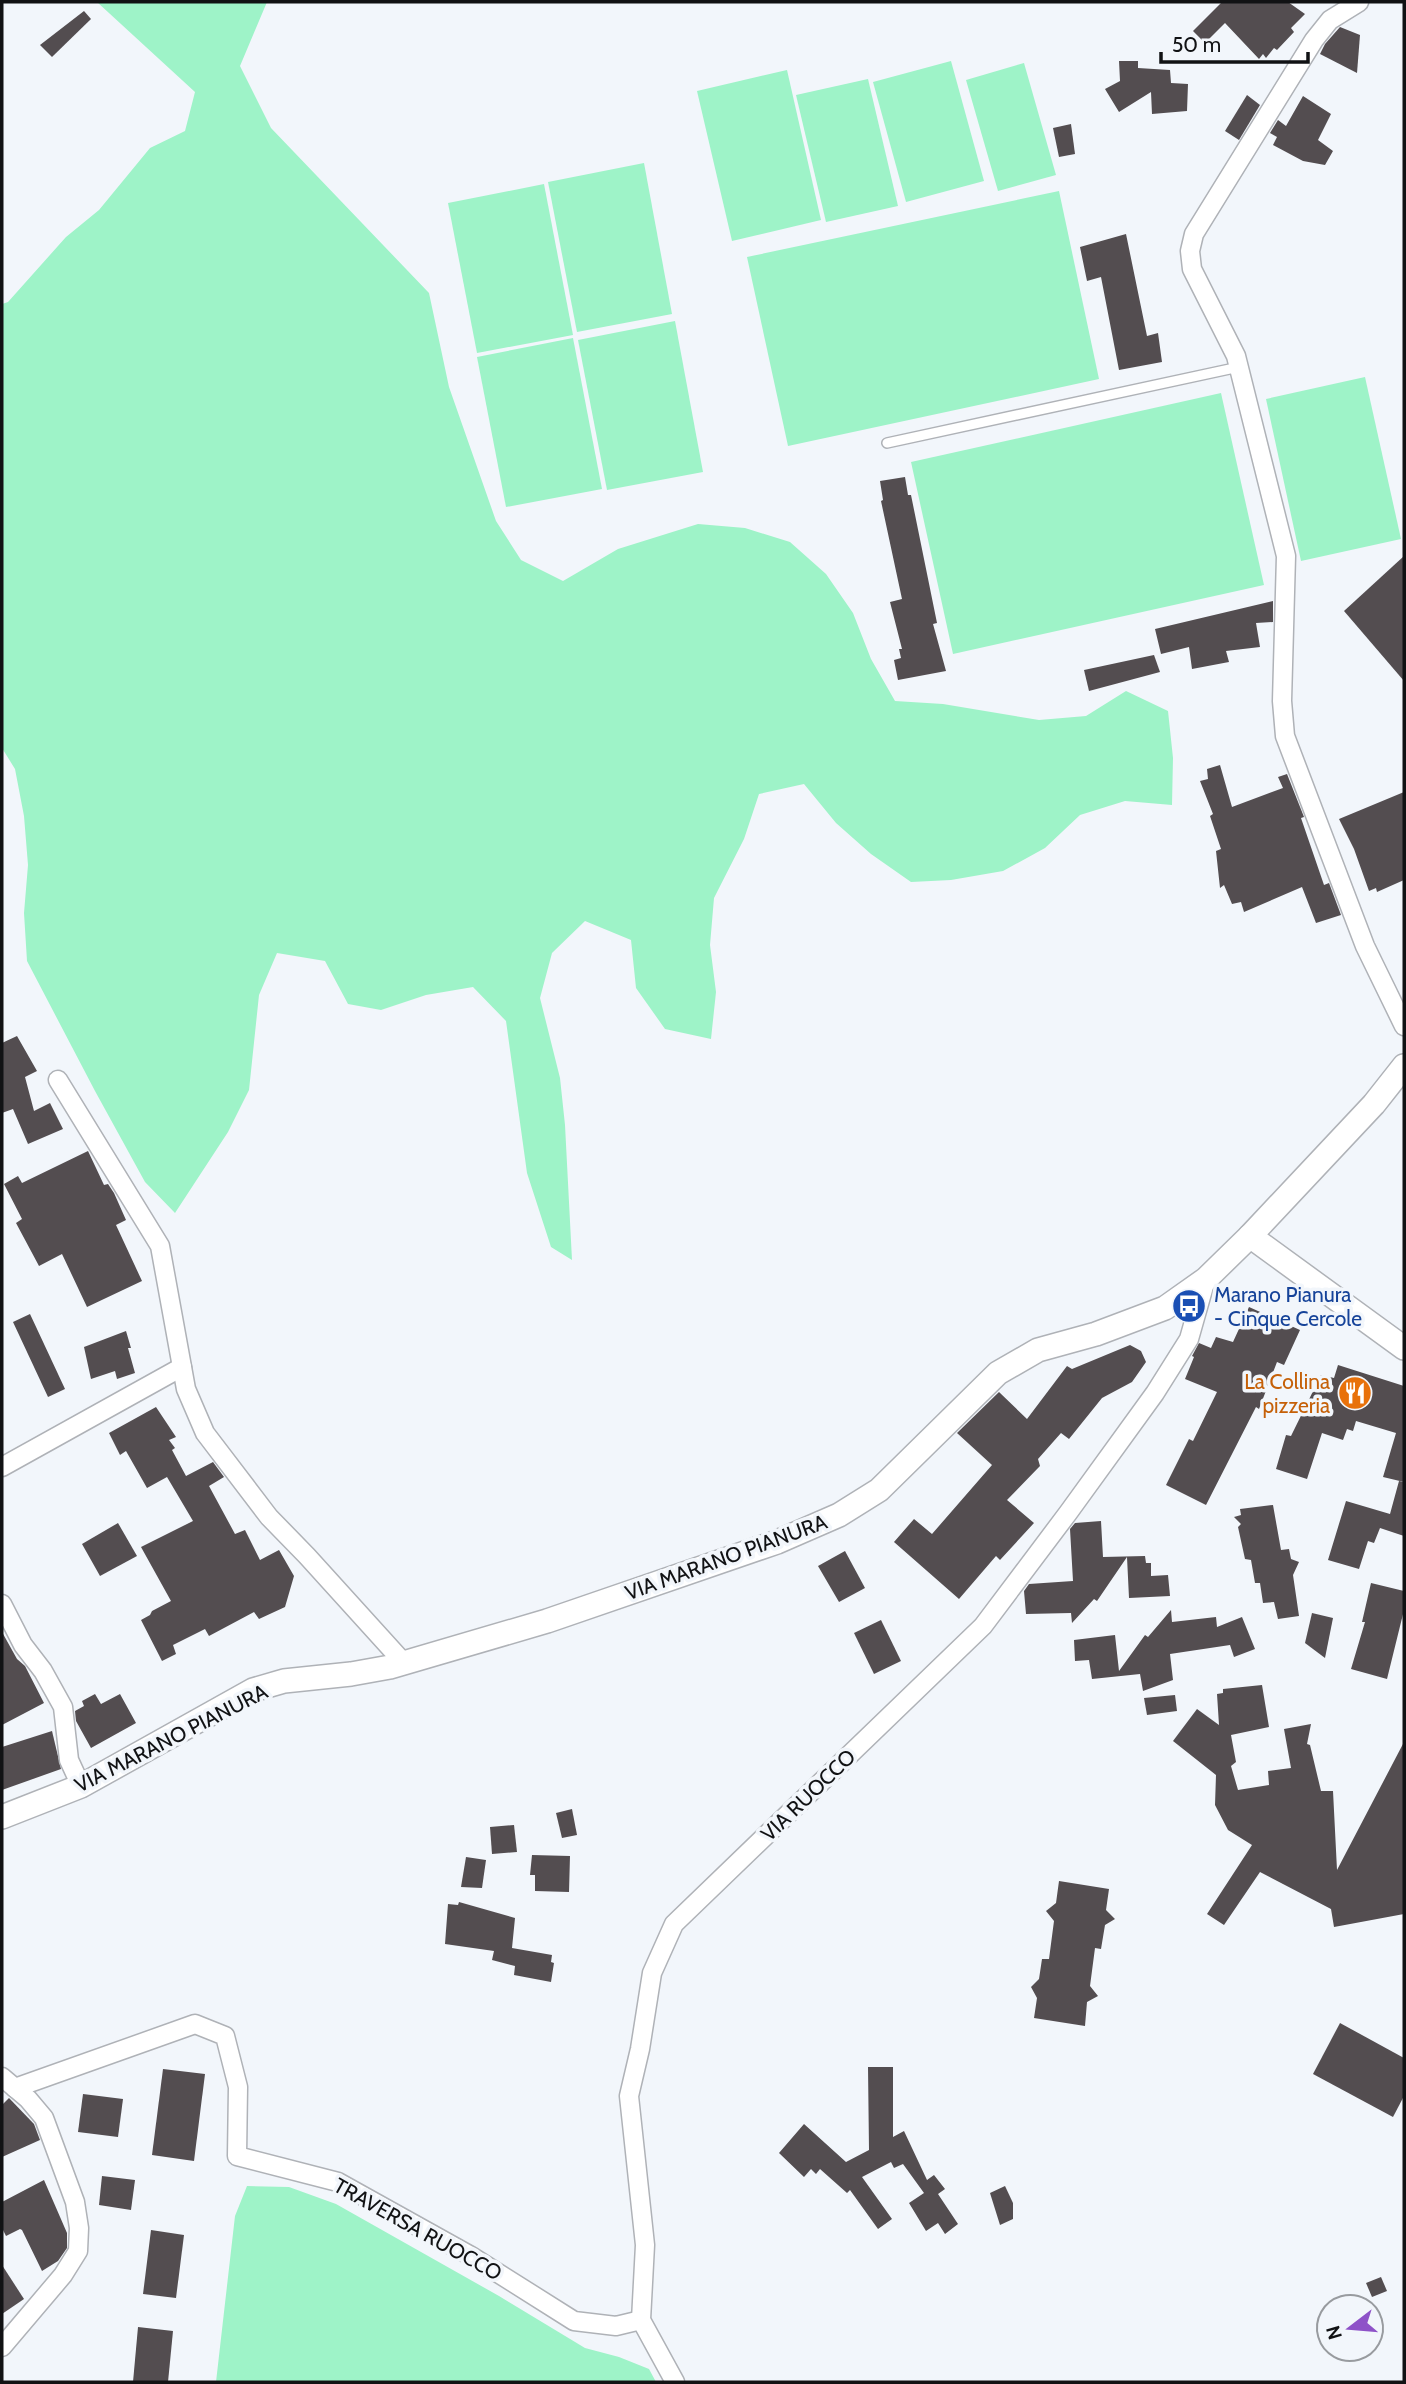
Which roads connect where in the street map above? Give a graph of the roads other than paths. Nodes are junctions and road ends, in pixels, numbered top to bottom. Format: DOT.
graph roads {
  1 [pos="1359,2"];
  2 [pos="1240,367"];
  3 [pos="887,443"];
  4 [pos="1404,1026"];
  5 [pos="1404,1066"];
  6 [pos="58,1080"];
  7 [pos="1250,1236"];
  8 [pos="1206,1279"];
  9 [pos="1404,1348"];
  10 [pos="182,1367"];
  11 [pos="2,1467"];
  12 [pos="2,1604"];
  13 [pos="404,1663"];
  14 [pos="81,1786"];
  15 [pos="2,1817"];
  16 [pos="8,2082"];
  17 [pos="641,2320"];
  18 [pos="2,2347"];
  19 [pos="675,2382"];
  1 -- 2 [label="street"];
  2 -- 3 [label="lane"];
  2 -- 4 [label="street"];
  5 -- 7 [label="street, VIA MARANO PIANURA"];
  6 -- 10 [label="street"];
  7 -- 8 [label="street, VIA MARANO PIANURA"];
  7 -- 9 [label="street"];
  8 -- 13 [label="street, VIA MARANO PIANURA"];
  8 -- 17 [label="street, VIA RUOCCO"];
  10 -- 11 [label="street"];
  10 -- 13 [label="street"];
  12 -- 14 [label="street"];
  13 -- 14 [label="street, VIA MARANO PIANURA"];
  14 -- 15 [label="street, VIA MARANO PIANURA"];
  16 -- 17 [label="street, TRAVERSA RUOCCO"];
  16 -- 18 [label="street"];
  17 -- 19 [label="street"];
}
